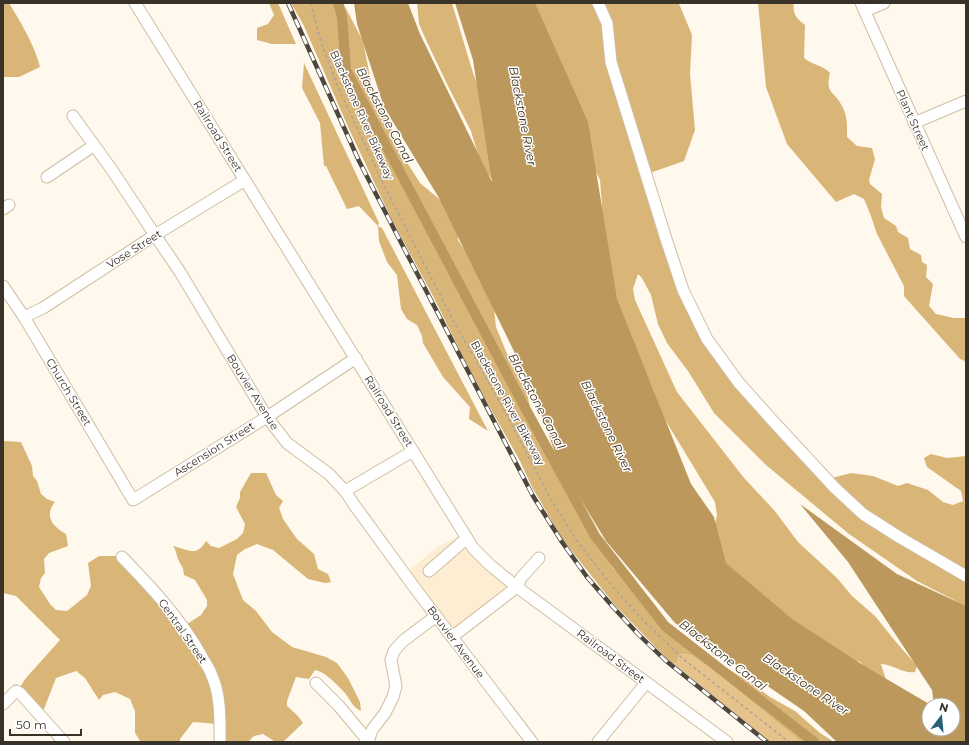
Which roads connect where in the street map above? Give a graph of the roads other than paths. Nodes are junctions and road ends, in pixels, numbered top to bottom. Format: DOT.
graph roads {
  1 [pos="135,3"];
  2 [pos="598,3"];
  3 [pos="884,3"];
  4 [pos="863,7"];
  5 [pos="966,101"];
  6 [pos="73,116"];
  7 [pos="914,123"];
  8 [pos="93,146"];
  9 [pos="47,176"];
  10 [pos="245,180"];
  11 [pos="965,234"];
  12 [pos="155,235"];
  13 [pos="3,286"];
  14 [pos="24,317"];
  15 [pos="356,358"];
  16 [pos="267,417"];
  17 [pos="413,451"];
  18 [pos="345,491"];
  19 [pos="133,500"];
  20 [pos="467,538"];
  21 [pos="122,557"];
  22 [pos="539,558"];
  23 [pos="429,571"];
  24 [pos="966,576"];
  25 [pos="517,587"];
  26 [pos="436,616"];
  27 [pos="452,637"];
  28 [pos="316,683"];
  29 [pos="646,683"];
  30 [pos="3,704"];
  31 [pos="368,741"];
  32 [pos="64,742"];
  33 [pos="220,742"];
  34 [pos="532,742"];
  35 [pos="598,742"];
  36 [pos="727,742"];
  1 -- 10 [label="street, Railroad Street"];
  2 -- 24 [label="street"];
  3 -- 4 [label="street"];
  4 -- 7 [label="street, Plant Street"];
  5 -- 7 [label="street"];
  6 -- 8 [label="street, Bouvier Avenue"];
  7 -- 11 [label="street, Plant Street"];
  8 -- 9 [label="street"];
  8 -- 12 [label="street, Bouvier Avenue"];
  10 -- 12 [label="street, Vose Street"];
  10 -- 15 [label="street, Railroad Street"];
  12 -- 14 [label="street, Vose Street"];
  12 -- 16 [label="street, Bouvier Avenue"];
  13 -- 14 [label="street, Church Street"];
  14 -- 19 [label="street, Church Street"];
  15 -- 16 [label="street, Ascension Street"];
  15 -- 17 [label="street, Railroad Street"];
  16 -- 18 [label="street, Bouvier Avenue"];
  16 -- 19 [label="street, Ascension Street"];
  17 -- 18 [label="street"];
  17 -- 20 [label="street, Railroad Street"];
  18 -- 26 [label="street, Bouvier Avenue"];
  20 -- 23 [label="street"];
  20 -- 25 [label="street, Railroad Street"];
  21 -- 33 [label="street, Central Street"];
  22 -- 25 [label="street"];
  25 -- 27 [label="street"];
  25 -- 29 [label="street, Railroad Street"];
  26 -- 27 [label="street, Bouvier Avenue"];
  26 -- 31 [label="street"];
  27 -- 34 [label="street, Bouvier Avenue"];
  28 -- 31 [label="street"];
  29 -- 35 [label="street"];
  29 -- 36 [label="street, Railroad Street"];
  30 -- 32 [label="street"];
}
